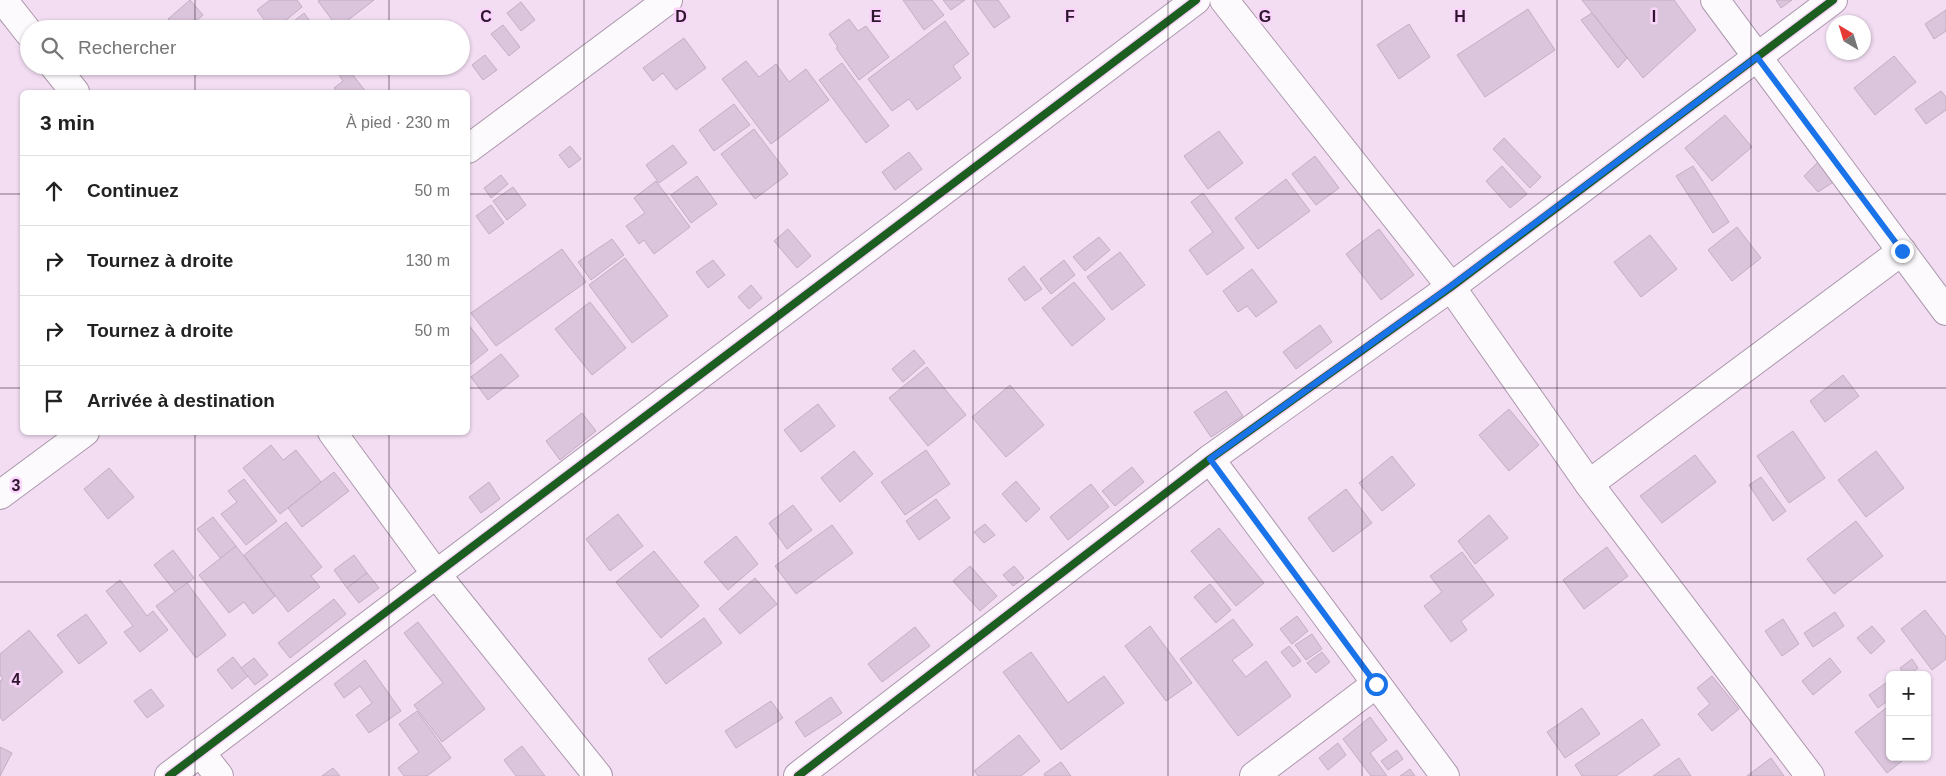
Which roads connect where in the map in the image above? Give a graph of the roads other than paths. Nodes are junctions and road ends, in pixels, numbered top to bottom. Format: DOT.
graph roads {
  1 [pos="668,0"];
  2 [pos="1196,0"];
  3 [pos="1224,0"];
  4 [pos="1715,0"];
  5 [pos="1833,0"];
  6 [pos="3,1"];
  7 [pos="20,22"];
  8 [pos="1757,57"];
  9 [pos="61,75"];
  10 [pos="72,90"];
  11 [pos="470,148"];
  12 [pos="1902,251"];
  13 [pos="1450,287"];
  14 [pos="1946,311"];
  15 [pos="82,435"];
  16 [pos="334,435"];
  17 [pos="1210,459"];
  18 [pos="1589,484"];
  19 [pos="0,495"];
  20 [pos="436,574"];
  21 [pos="1376,684"];
  22 [pos="200,752"];
  23 [pos="169,776"];
  24 [pos="220,776"];
  25 [pos="598,776"];
  26 [pos="798,776"];
  27 [pos="1254,776"];
  28 [pos="1445,776"];
  29 [pos="1810,776"];
  1 -- 11 [label="street"];
  2 -- 20 [label="street"];
  3 -- 13 [label="street"];
  4 -- 8 [label="street"];
  5 -- 8 [label="street"];
  6 -- 7 [label="street"];
  8 -- 12 [label="street"];
  8 -- 13 [label="street"];
  9 -- 10 [label="street"];
  12 -- 14 [label="street"];
  12 -- 18 [label="street"];
  13 -- 17 [label="street"];
  13 -- 18 [label="street"];
  15 -- 19 [label="street"];
  16 -- 20 [label="street"];
  17 -- 21 [label="street"];
  17 -- 26 [label="street"];
  18 -- 29 [label="street"];
  20 -- 22 [label="street"];
  20 -- 25 [label="street"];
  21 -- 27 [label="street"];
  21 -- 28 [label="street"];
  22 -- 23 [label="street"];
  22 -- 24 [label="street"];
}
